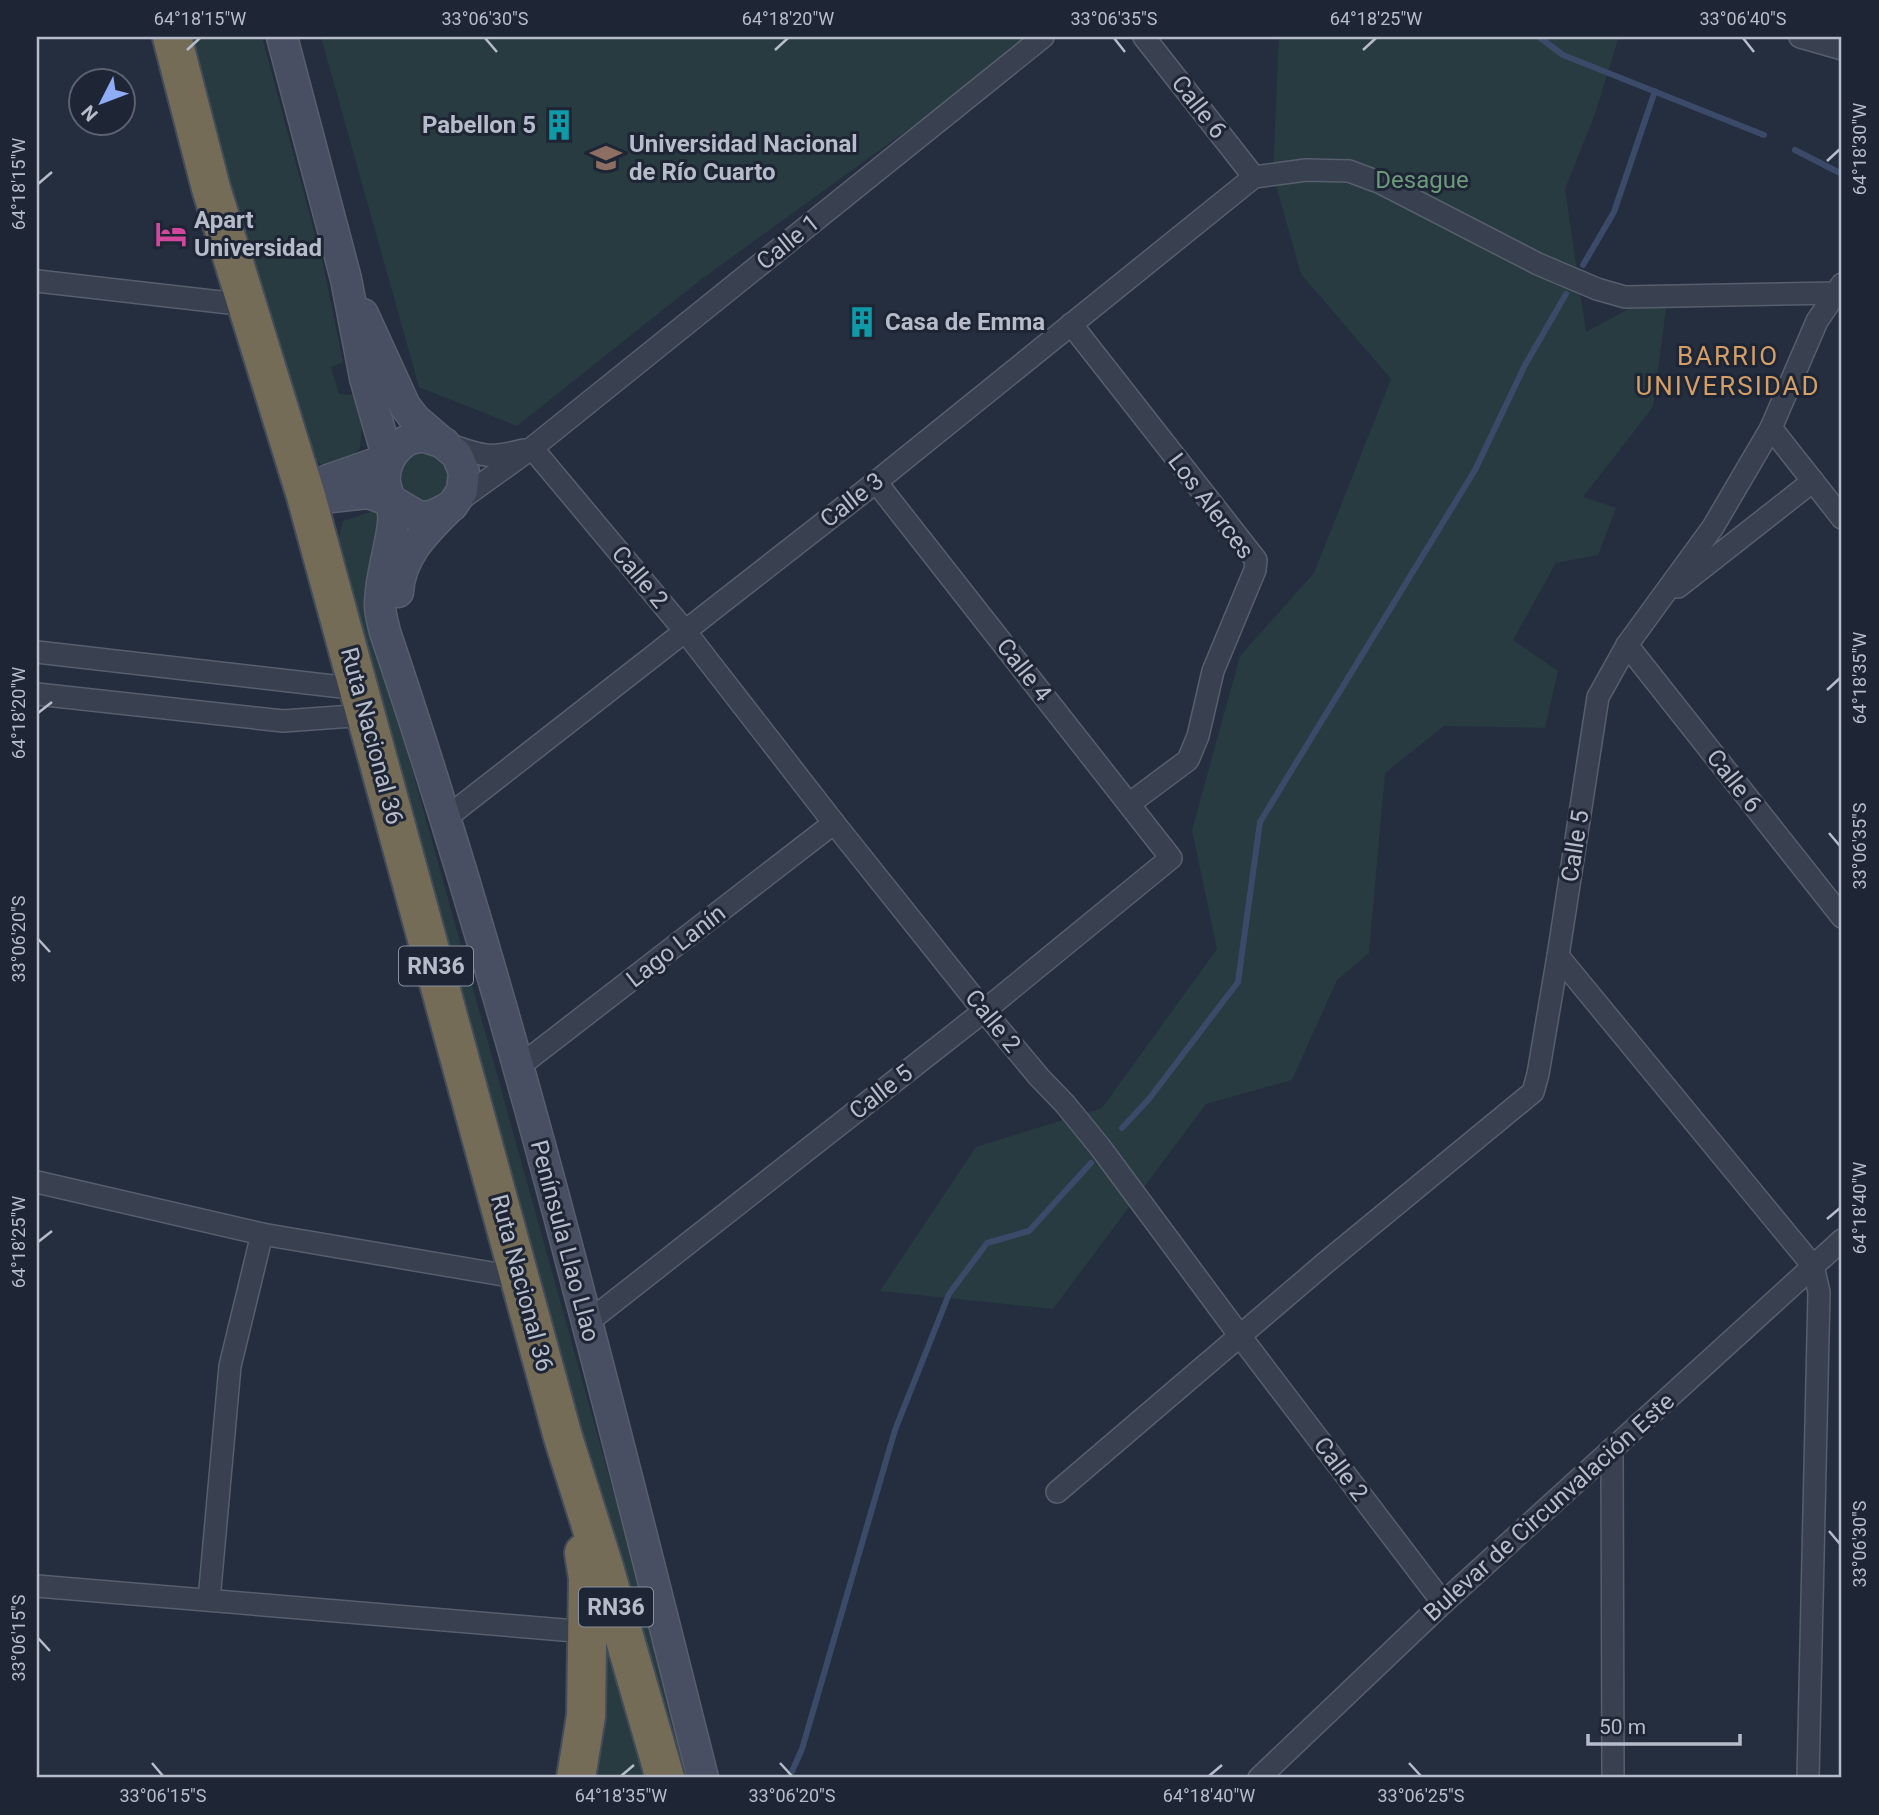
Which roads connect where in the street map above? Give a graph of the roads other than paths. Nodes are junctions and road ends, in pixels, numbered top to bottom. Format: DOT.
graph roads {
  1 [pos="172,37"];
  2 [pos="282,37"];
  3 [pos="1043,37"];
  4 [pos="1143,37"];
  5 [pos="1800,37"];
  6 [pos="1842,49"];
  7 [pos="1254,177"];
  8 [pos="346,279"];
  9 [pos="37,281"];
  10 [pos="1839,289"];
  11 [pos="247,305"];
  12 [pos="1071,324"];
  13 [pos="1771,428"];
  14 [pos="444,443"];
  15 [pos="532,448"];
  16 [pos="388,459"];
  17 [pos="1813,481"];
  18 [pos="876,482"];
  19 [pos="306,496"];
  20 [pos="392,501"];
  21 [pos="452,506"];
  22 [pos="1842,517"];
  23 [pos="1657,603"];
  24 [pos="685,631"];
  25 [pos="1627,645"];
  26 [pos="37,652"];
  27 [pos="37,694"];
  28 [pos="363,702"];
  29 [pos="411,709"];
  30 [pos="1129,804"];
  31 [pos="446,817"];
  32 [pos="834,823"];
  33 [pos="1171,858"];
  34 [pos="1842,918"];
  35 [pos="1558,956"];
  36 [pos="984,1011"];
  37 [pos="517,1068"];
  38 [pos="37,1182"];
  39 [pos="262,1234"];
  40 [pos="1842,1240"];
  41 [pos="1813,1266"];
  42 [pos="521,1278"];
  43 [pos="588,1322"];
  44 [pos="1240,1336"];
  45 [pos="564,1437"];
  46 [pos="1612,1449"];
  47 [pos="1057,1492"];
  48 [pos="37,1586"];
  49 [pos="209,1600"];
  50 [pos="1443,1603"];
  51 [pos="587,1632"];
  52 [pos="576,1778"];
  53 [pos="665,1778"];
  54 [pos="703,1778"];
  55 [pos="1259,1778"];
  56 [pos="1613,1778"];
  57 [pos="1808,1778"];
  1 -- 11 [label="highway, Ruta Nacional 36 / RN36"];
  2 -- 8 [label="main road"];
  3 -- 15 [label="street, Calle 1"];
  4 -- 7 [label="street, Calle 6"];
  5 -- 6 [label="street"];
  7 -- 10 [label="street"];
  7 -- 12 [label="street, Calle 3"];
  8 -- 14 [label="main road"];
  8 -- 16 [label="main road"];
  9 -- 11 [label="street"];
  10 -- 13 [label="street, Calle 5"];
  11 -- 19 [label="highway, Ruta Nacional 36 / RN36"];
  12 -- 18 [label="street, Calle 3"];
  12 -- 30 [label="street, Los Alerces"];
  13 -- 17 [label="street"];
  13 -- 23 [label="street, Calle 5"];
  14 -- 15 [label="street, Calle 1"];
  14 -- 16 [label="main road"];
  14 -- 21 [label="main road"];
  15 -- 21 [label="street, Calle 1"];
  15 -- 24 [label="street, Calle 2"];
  16 -- 19 [label="main road"];
  16 -- 20 [label="main road"];
  17 -- 22 [label="street"];
  17 -- 23 [label="street"];
  18 -- 24 [label="street, Calle 3"];
  18 -- 30 [label="street, Calle 4"];
  19 -- 20 [label="main road"];
  19 -- 28 [label="highway, Ruta Nacional 36 / RN36"];
  20 -- 21 [label="main road"];
  20 -- 29 [label="main road, Península Llao Llao"];
  21 -- 29 [label="main road, Península Llao Llao"];
  23 -- 25 [label="street, Calle 5"];
  24 -- 31 [label="street, Calle 3"];
  24 -- 32 [label="street, Calle 2"];
  25 -- 34 [label="street, Calle 6"];
  25 -- 35 [label="street, Calle 5"];
  26 -- 28 [label="street"];
  27 -- 28 [label="street"];
  28 -- 42 [label="highway, Ruta Nacional 36 / RN36"];
  29 -- 31 [label="main road, Península Llao Llao"];
  30 -- 33 [label="street, Calle 4"];
  31 -- 37 [label="main road, Península Llao Llao"];
  32 -- 36 [label="street, Calle 2"];
  32 -- 37 [label="street, Lago Lanín"];
  33 -- 36 [label="street, Calle 5"];
  35 -- 41 [label="street"];
  35 -- 44 [label="street, Calle 5"];
  36 -- 43 [label="street, Calle 5"];
  36 -- 44 [label="street, Calle 2"];
  37 -- 43 [label="main road, Península Llao Llao"];
  38 -- 39 [label="street"];
  39 -- 42 [label="street"];
  39 -- 49 [label="street"];
  40 -- 41 [label="street, Bulevar de Circunvalación Este"];
  41 -- 46 [label="street, Bulevar de Circunvalación Este"];
  41 -- 57 [label="street"];
  42 -- 45 [label="highway, Ruta Nacional 36 / RN36"];
  43 -- 54 [label="main road, Península Llao Llao"];
  44 -- 47 [label="street, Calle 5"];
  44 -- 50 [label="street, Calle 2"];
  45 -- 51 [label="highway, Ruta Nacional 36 / RN36"];
  45 -- 53 [label="highway, Ruta Nacional 36 / RN36"];
  46 -- 50 [label="street, Bulevar de Circunvalación Este"];
  46 -- 56 [label="street"];
  48 -- 49 [label="street"];
  49 -- 51 [label="street"];
  50 -- 55 [label="street, Bulevar de Circunvalación Este"];
  51 -- 52 [label="highway, Ruta Nacional 36 / RN36"];
}
